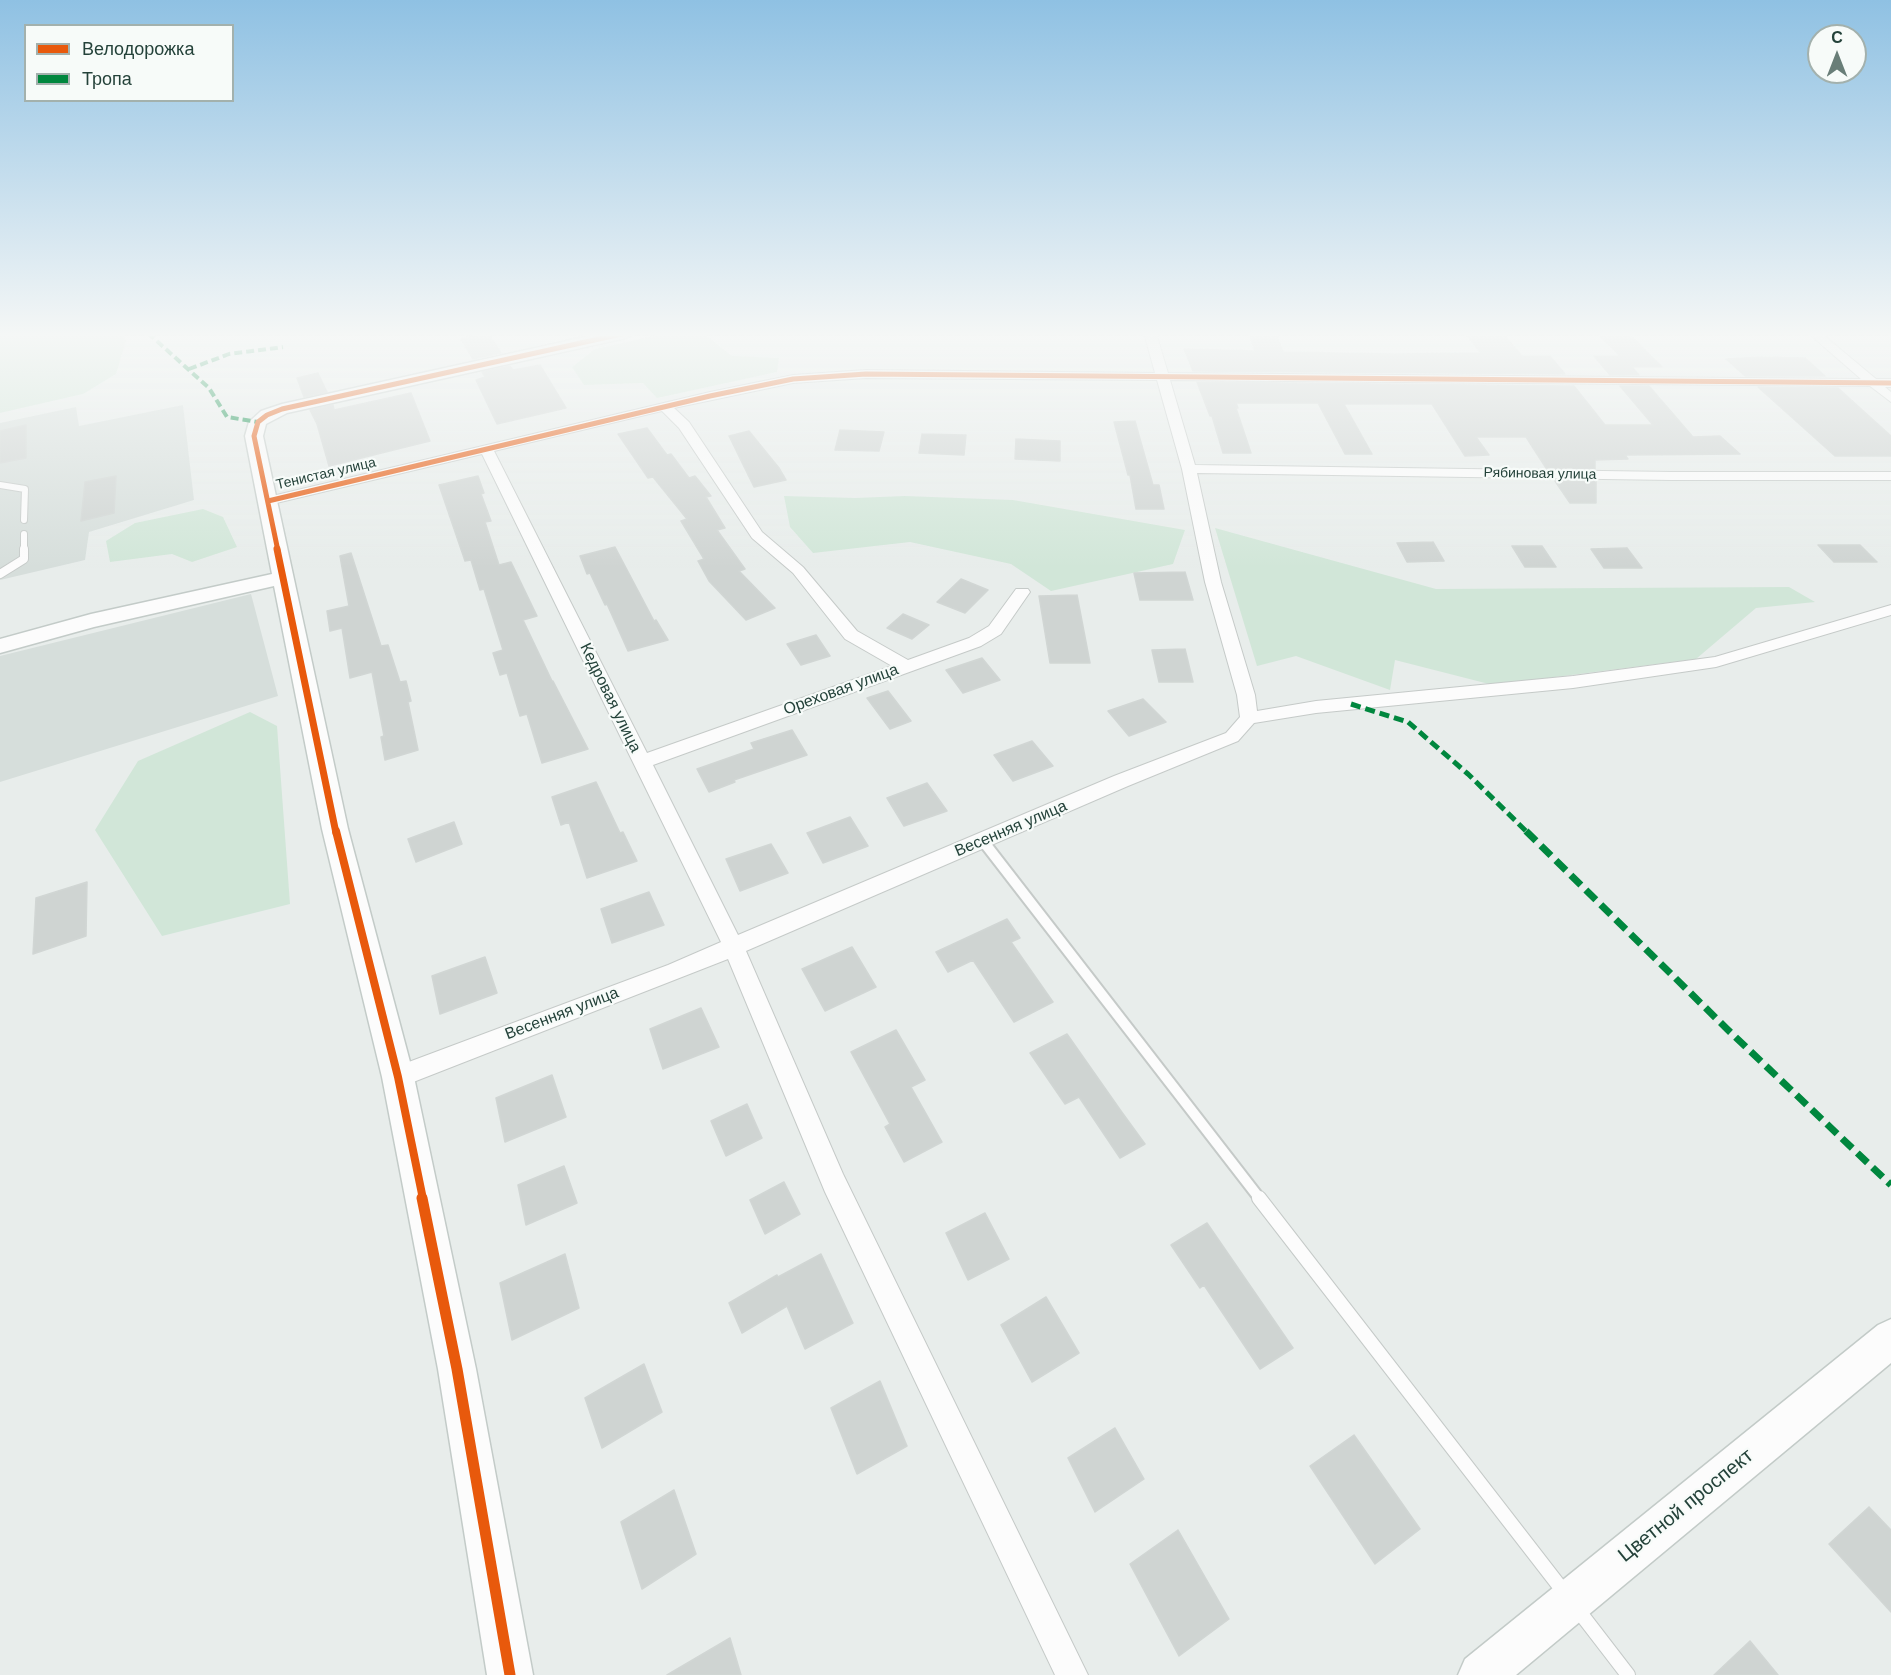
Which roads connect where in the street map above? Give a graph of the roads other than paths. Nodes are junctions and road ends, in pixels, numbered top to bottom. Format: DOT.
graph roads {
  1 [pos="277,411"];
  2 [pos="653,411"];
  3 [pos="669,411"];
  4 [pos="1172,411"];
  5 [pos="487,450"];
  6 [pos="1189,469"];
  7 [pos="1891,476"];
  8 [pos="0,485"];
  9 [pos="268,501"];
  10 [pos="24,520"];
  11 [pos="24,534"];
  12 [pos="0,574"];
  13 [pos="283,578"];
  14 [pos="1022,592"];
  15 [pos="1890,611"];
  16 [pos="0,645"];
  17 [pos="907,667"];
  18 [pos="1249,718"];
  19 [pos="642,762"];
  20 [pos="983,841"];
  21 [pos="733,946"];
  22 [pos="398,1077"];
  23 [pos="1891,1338"];
  24 [pos="1570,1600"];
  25 [pos="510,1675"];
  26 [pos="1072,1675"];
  27 [pos="1481,1675"];
  28 [pos="1628,1675"];
  1 -- 9 [label="street"];
  2 -- 5 [label="street, Тенистая улица"];
  3 -- 17 [label="street"];
  4 -- 6 [label="street"];
  5 -- 9 [label="street, Тенистая улица"];
  5 -- 19 [label="street, Кедровая улица"];
  6 -- 7 [label="street, Рябиновая улица"];
  6 -- 18 [label="street"];
  8 -- 10 [label="lane"];
  9 -- 13 [label="street"];
  11 -- 12 [label="lane"];
  13 -- 16 [label="street"];
  13 -- 22 [label="street"];
  14 -- 17 [label="street, Ореховая улица"];
  15 -- 18 [label="street"];
  17 -- 19 [label="street, Ореховая улица"];
  18 -- 20 [label="street, Весенняя улица"];
  19 -- 21 [label="street, Кедровая улица"];
  20 -- 21 [label="street, Весенняя улица"];
  20 -- 24 [label="lane"];
  21 -- 22 [label="street, Весенняя улица"];
  21 -- 26 [label="street, Кедровая улица"];
  22 -- 25 [label="street"];
  23 -- 24 [label="street, Цветной проспект"];
  24 -- 27 [label="street, Цветной проспект"];
  24 -- 28 [label="lane"];
}
